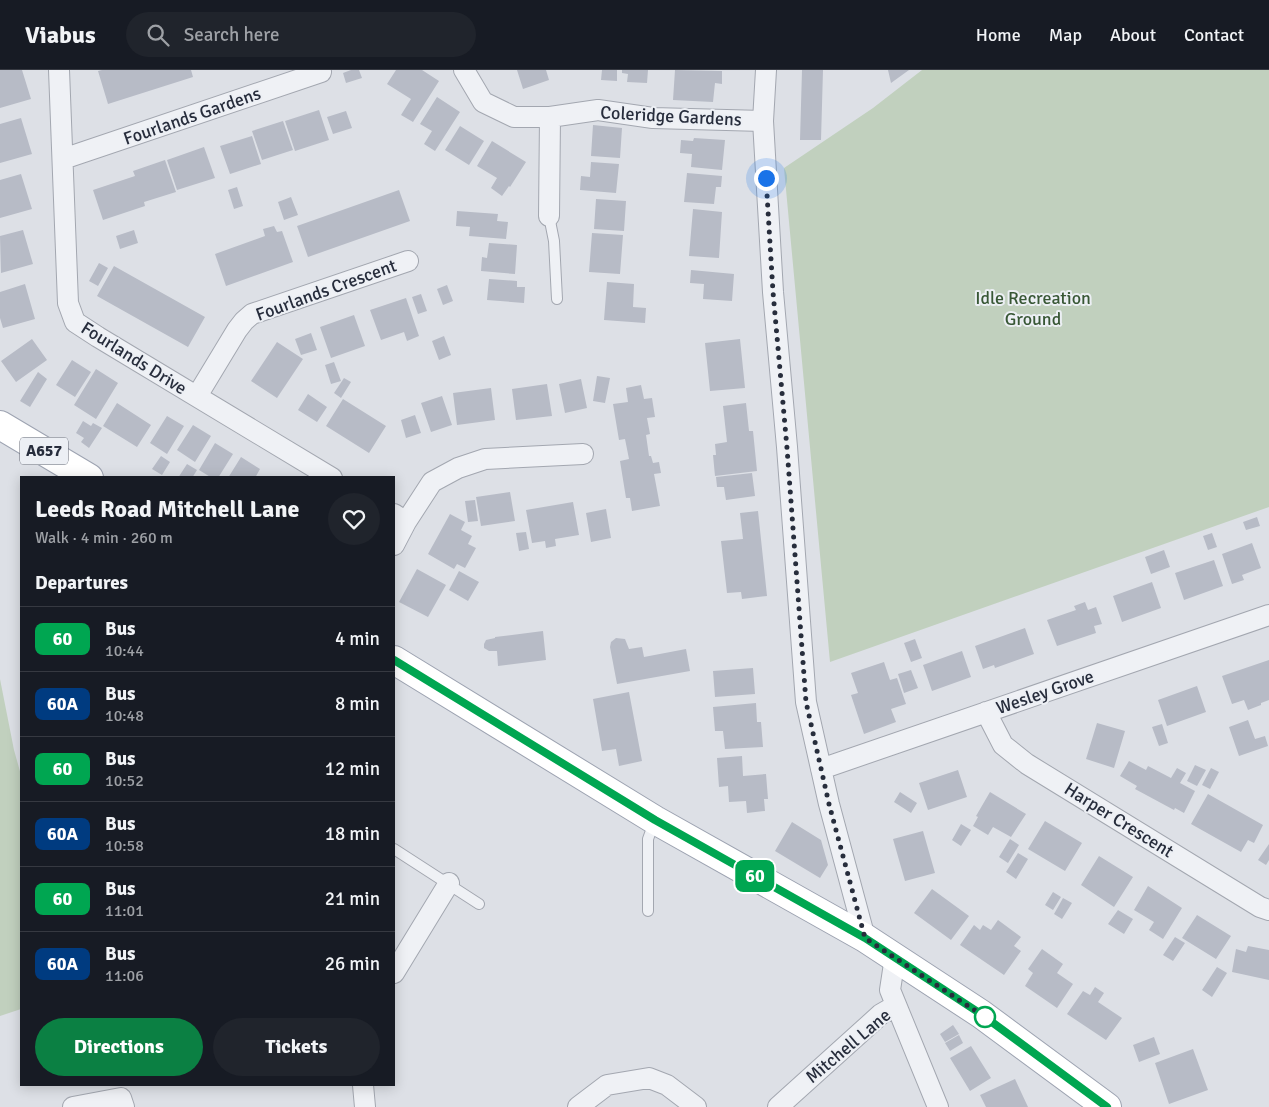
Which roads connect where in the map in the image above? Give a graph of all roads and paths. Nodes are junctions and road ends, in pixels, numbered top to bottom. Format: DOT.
graph roads {
  1 [pos="59,70"];
  2 [pos="464,70"];
  3 [pos="766,70"];
  4 [pos="321,72"];
  5 [pos="550,117"];
  6 [pos="763,121"];
  7 [pos="63,159"];
  8 [pos="549,216"];
  9 [pos="408,261"];
  10 [pos="557,299"];
  11 [pos="197,396"];
  12 [pos="0,425"];
  13 [pos="582,454"];
  14 [pos="86,476"];
  15 [pos="329,476"];
  16 [pos="400,518"];
  17 [pos="395,540"];
  18 [pos="1269,615"];
  19 [pos="395,661"];
  20 [pos="986,712"];
  21 [pos="821,769"];
  22 [pos="655,820"];
  23 [pos="395,850"];
  24 [pos="448,883"];
  25 [pos="480,904"];
  26 [pos="1269,910"];
  27 [pos="648,911"];
  28 [pos="865,938"];
  29 [pos="895,957"];
  30 [pos="395,970"];
  31 [pos="896,1006"];
  32 [pos="362,1086"];
  33 [pos="73,1107"];
  34 [pos="124,1107"];
  35 [pos="365,1107"];
  36 [pos="578,1107"];
  37 [pos="696,1107"];
  38 [pos="778,1107"];
  39 [pos="938,1107"];
  40 [pos="1107,1107"];
  1 -- 7 [label="street, Fourlands Drive"];
  2 -- 5 [label="street, Coleridge Gardens"];
  3 -- 6 [label="street"];
  4 -- 7 [label="street, Fourlands Gardens"];
  5 -- 6 [label="street, Coleridge Gardens"];
  5 -- 8 [label="street"];
  6 -- 21 [label="street"];
  7 -- 11 [label="street, Fourlands Drive"];
  8 -- 10 [label="lane"];
  9 -- 11 [label="street, Fourlands Crescent"];
  11 -- 15 [label="street, Fourlands Drive"];
  12 -- 14 [label="main road, A657"];
  13 -- 16 [label="street"];
  16 -- 17 [label="street"];
  18 -- 20 [label="street, Wesley Grove"];
  19 -- 22 [label="main road"];
  20 -- 21 [label="street, Wesley Grove"];
  20 -- 26 [label="street, Harper Crescent"];
  21 -- 28 [label="street"];
  22 -- 27 [label="lane"];
  22 -- 28 [label="main road"];
  23 -- 24 [label="lane"];
  24 -- 25 [label="lane"];
  24 -- 30 [label="street"];
  28 -- 29 [label="main road"];
  29 -- 31 [label="street"];
  29 -- 40 [label="main road"];
  31 -- 38 [label="street, Mitchell Lane"];
  31 -- 39 [label="street"];
  32 -- 35 [label="street"];
  33 -- 34 [label="street"];
  36 -- 37 [label="street"];
}
